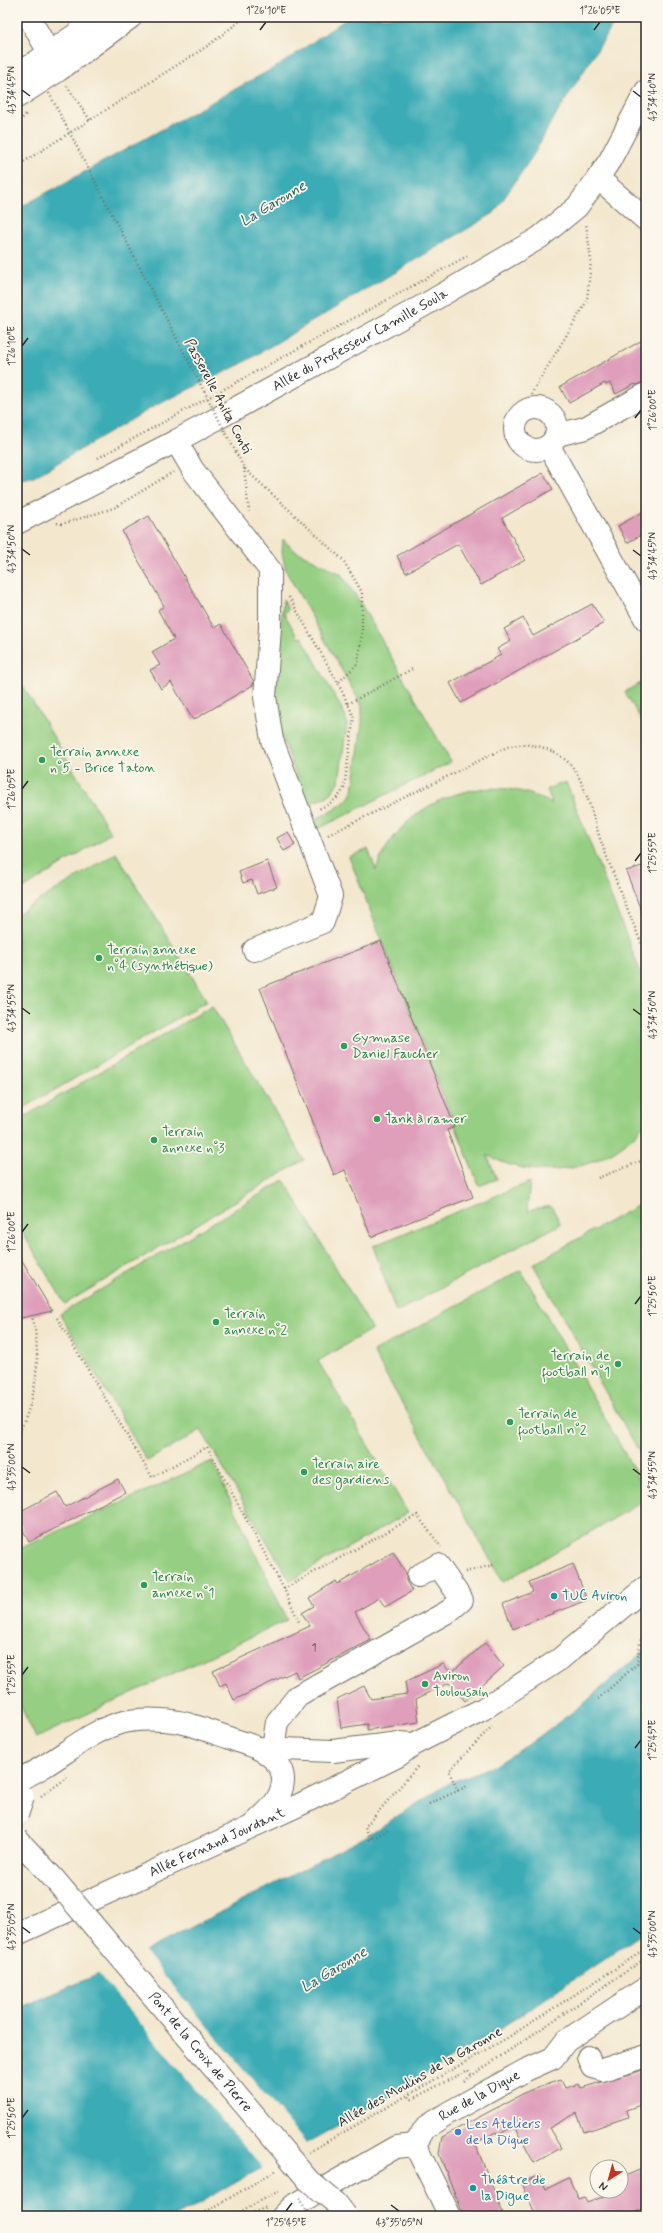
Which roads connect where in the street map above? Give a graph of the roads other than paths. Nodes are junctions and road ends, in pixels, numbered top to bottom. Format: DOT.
graph roads {
  1 [pos="29,17"];
  2 [pos="101,17"];
  3 [pos="131,17"];
  4 [pos="58,69"];
  5 [pos="17,75"];
  6 [pos="646,91"];
  7 [pos="20,107"];
  8 [pos="598,178"];
  9 [pos="646,220"];
  10 [pos="646,394"];
  11 [pos="553,440"];
  12 [pos="176,441"];
  13 [pos="24,519"];
  14 [pos="646,620"];
  15 [pos="254,950"];
  16 [pos="418,1576"];
  17 [pos="646,1587"];
  18 [pos="414,1744"];
  19 [pos="266,1748"];
  20 [pos="26,1777"];
  21 [pos="17,1815"];
  22 [pos="254,1825"];
  23 [pos="17,1830"];
  24 [pos="17,1839"];
  25 [pos="81,1904"];
  26 [pos="17,1934"];
  27 [pos="646,1988"];
  28 [pos="646,2056"];
  29 [pos="553,2058"];
  30 [pos="415,2145"];
  31 [pos="309,2181"];
  32 [pos="283,2216"];
  33 [pos="328,2216"];
  34 [pos="346,2216"];
  35 [pos="450,2216"];
  1 -- 4 [label="street"];
  2 -- 4 [label="street"];
  3 -- 4 [label="street"];
  4 -- 5 [label="street"];
  4 -- 7 [label="street"];
  6 -- 8 [label="street, Allée du Professeur Camille Soula"];
  8 -- 9 [label="street"];
  8 -- 12 [label="street, Allée du Professeur Camille Soula"];
  10 -- 11 [label="street"];
  11 -- 11 [label="street"];
  11 -- 14 [label="street"];
  12 -- 13 [label="street, Allée du Professeur Camille Soula"];
  12 -- 15 [label="street"];
  16 -- 19 [label="street"];
  17 -- 18 [label="street, Allée Fernand Jourdant"];
  18 -- 19 [label="street, Allée Fernand Jourdant"];
  18 -- 22 [label="street, Allée Fernand Jourdant"];
  19 -- 20 [label="street"];
  19 -- 22 [label="street"];
  20 -- 21 [label="street, bridge"];
  22 -- 25 [label="street, Allée Fernand Jourdant"];
  23 -- 25 [label="street"];
  24 -- 31 [label="street, Pont de la Croix de Pierre, bridge"];
  25 -- 26 [label="street, Allée Fernand Jourdant"];
  27 -- 29 [label="street, Rue de la Digue"];
  28 -- 29 [label="street, Rue de la Digue"];
  29 -- 30 [label="street, Rue de la Digue"];
  30 -- 32 [label="street"];
  30 -- 35 [label="street"];
  31 -- 33 [label="street, Pont de la Croix de Pierre"];
  31 -- 34 [label="street, Pont de la Croix de Pierre, bridge"];
}
